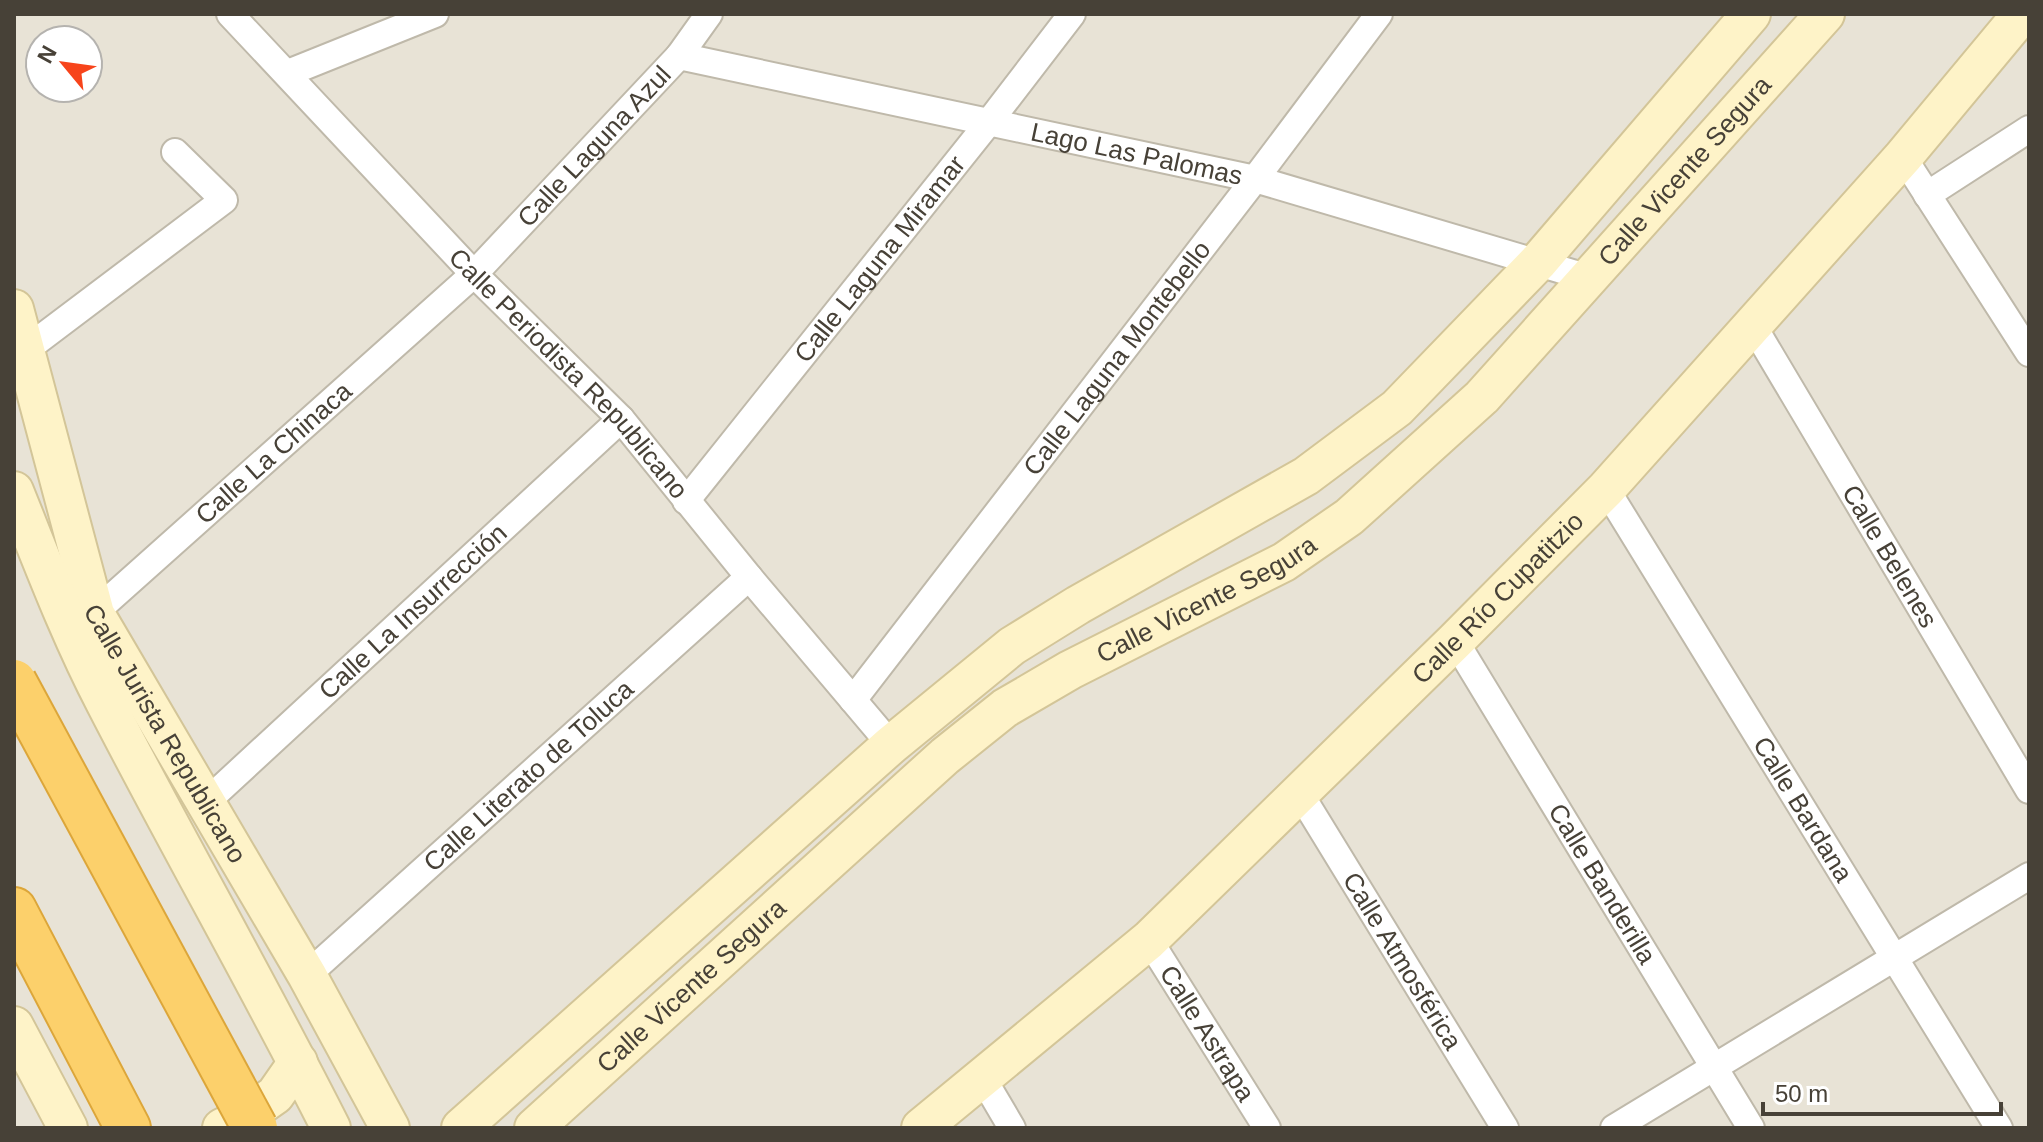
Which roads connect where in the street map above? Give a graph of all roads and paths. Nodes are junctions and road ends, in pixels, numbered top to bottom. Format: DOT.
graph roads {
  1 [pos="230,14"];
  2 [pos="435,14"];
  3 [pos="709,14"];
  4 [pos="1072,14"];
  5 [pos="1379,14"];
  6 [pos="1751,14"];
  7 [pos="1825,14"];
  8 [pos="2022,14"];
  9 [pos="679,56"];
  10 [pos="288,73"];
  11 [pos="989,122"];
  12 [pos="2029,129"];
  13 [pos="175,152"];
  14 [pos="1903,157"];
  15 [pos="1255,179"];
  16 [pos="1927,195"];
  17 [pos="1538,262"];
  18 [pos="474,274"];
  19 [pos="1589,278"];
  20 [pos="14,309"];
  21 [pos="1752,324"];
  22 [pos="24,351"];
  23 [pos="2029,353"];
  24 [pos="621,419"];
  25 [pos="1606,489"];
  26 [pos="14,491"];
  27 [pos="686,501"];
  28 [pos="749,577"];
  29 [pos="83,623"];
  30 [pos="1455,641"];
  31 [pos="14,682"];
  32 [pos="961,688"];
  33 [pos="853,700"];
  34 [pos="986,723"];
  35 [pos="891,745"];
  36 [pos="2029,790"];
  37 [pos="1299,792"];
  38 [pos="204,804"];
  39 [pos="2029,876"];
  40 [pos="14,910"];
  41 [pos="1149,940"];
  42 [pos="1895,957"];
  43 [pos="307,975"];
  44 [pos="14,1026"];
  45 [pos="298,1062"];
  46 [pos="1715,1067"];
  47 [pos="982,1077"];
  48 [pos="63,1118"];
  49 [pos="103,1128"];
  50 [pos="128,1128"];
  51 [pos="222,1128"];
  52 [pos="255,1128"];
  53 [pos="331,1128"];
  54 [pos="390,1128"];
  55 [pos="461,1128"];
  56 [pos="534,1128"];
  57 [pos="921,1128"];
  58 [pos="1012,1128"];
  59 [pos="1267,1128"];
  60 [pos="1505,1128"];
  61 [pos="1614,1128"];
  62 [pos="1751,1128"];
  63 [pos="1999,1128"];
  1 -- 10 [label="street, Calle Periodista Republicano"];
  2 -- 10 [label="street"];
  3 -- 9 [label="street, Calle Laguna Azul"];
  4 -- 11 [label="street, Calle Laguna Miramar"];
  5 -- 15 [label="street, Calle Laguna Montebello"];
  6 -- 17 [label="street, Calle Vicente Segura"];
  7 -- 19 [label="street, Calle Vicente Segura"];
  8 -- 14 [label="street, Calle Río Cupatitzio"];
  9 -- 11 [label="street, Lago Las Palomas"];
  9 -- 18 [label="street, Calle Laguna Azul"];
  10 -- 18 [label="street, Calle Periodista Republicano"];
  11 -- 15 [label="street, Lago Las Palomas"];
  11 -- 27 [label="street, Calle Laguna Miramar"];
  12 -- 16 [label="street"];
  13 -- 22 [label="street"];
  14 -- 16 [label="street"];
  14 -- 21 [label="street, Calle Río Cupatitzio"];
  15 -- 17 [label="street, Lago Las Palomas"];
  15 -- 33 [label="street, Calle Laguna Montebello"];
  16 -- 23 [label="street"];
  17 -- 19 [label="street, Lago Las Palomas"];
  17 -- 32 [label="street, Calle Vicente Segura"];
  18 -- 24 [label="street, Calle Periodista Republicano"];
  18 -- 29 [label="street, Calle La Chinaca"];
  19 -- 34 [label="street, Calle Vicente Segura"];
  20 -- 22 [label="street, Calle Jurista Republicano"];
  21 -- 25 [label="street, Calle Río Cupatitzio"];
  21 -- 36 [label="street, Calle Belenes"];
  22 -- 29 [label="street, Calle Jurista Republicano"];
  24 -- 27 [label="street, Calle Periodista Republicano"];
  24 -- 38 [label="street, Calle La Insurrección"];
  25 -- 30 [label="street, Calle Río Cupatitzio"];
  25 -- 42 [label="street, Calle Bardana"];
  26 -- 29 [label="street"];
  27 -- 28 [label="street, Calle Periodista Republicano"];
  28 -- 33 [label="street, Calle Periodista Republicano"];
  28 -- 43 [label="street, Calle Literato de Toluca"];
  29 -- 38 [label="street, Calle Jurista Republicano"];
  29 -- 45 [label="street"];
  30 -- 37 [label="street, Calle Río Cupatitzio"];
  30 -- 46 [label="street, Calle Banderilla"];
  31 -- 52 [label="highway, bridge"];
  32 -- 34 [label="street"];
  32 -- 35 [label="street, Calle Vicente Segura"];
  33 -- 35 [label="street, Calle Periodista Republicano"];
  34 -- 56 [label="street, Calle Vicente Segura"];
  35 -- 55 [label="street, Calle Vicente Segura"];
  37 -- 41 [label="street, Calle Río Cupatitzio"];
  37 -- 60 [label="street, Calle Atmosférica"];
  38 -- 43 [label="street, Calle Jurista Republicano"];
  39 -- 42 [label="street"];
  40 -- 50 [label="highway"];
  41 -- 47 [label="street, Calle Río Cupatitzio"];
  41 -- 59 [label="street, Calle Astrapa"];
  42 -- 46 [label="street"];
  42 -- 63 [label="street, Calle Bardana"];
  43 -- 54 [label="street, Calle Jurista Republicano"];
  44 -- 48 [label="street"];
  45 -- 51 [label="street"];
  45 -- 53 [label="street"];
  46 -- 61 [label="street"];
  46 -- 62 [label="street, Calle Banderilla"];
  47 -- 57 [label="street, Calle Río Cupatitzio"];
  47 -- 58 [label="street"];
  48 -- 49 [label="street"];
}
